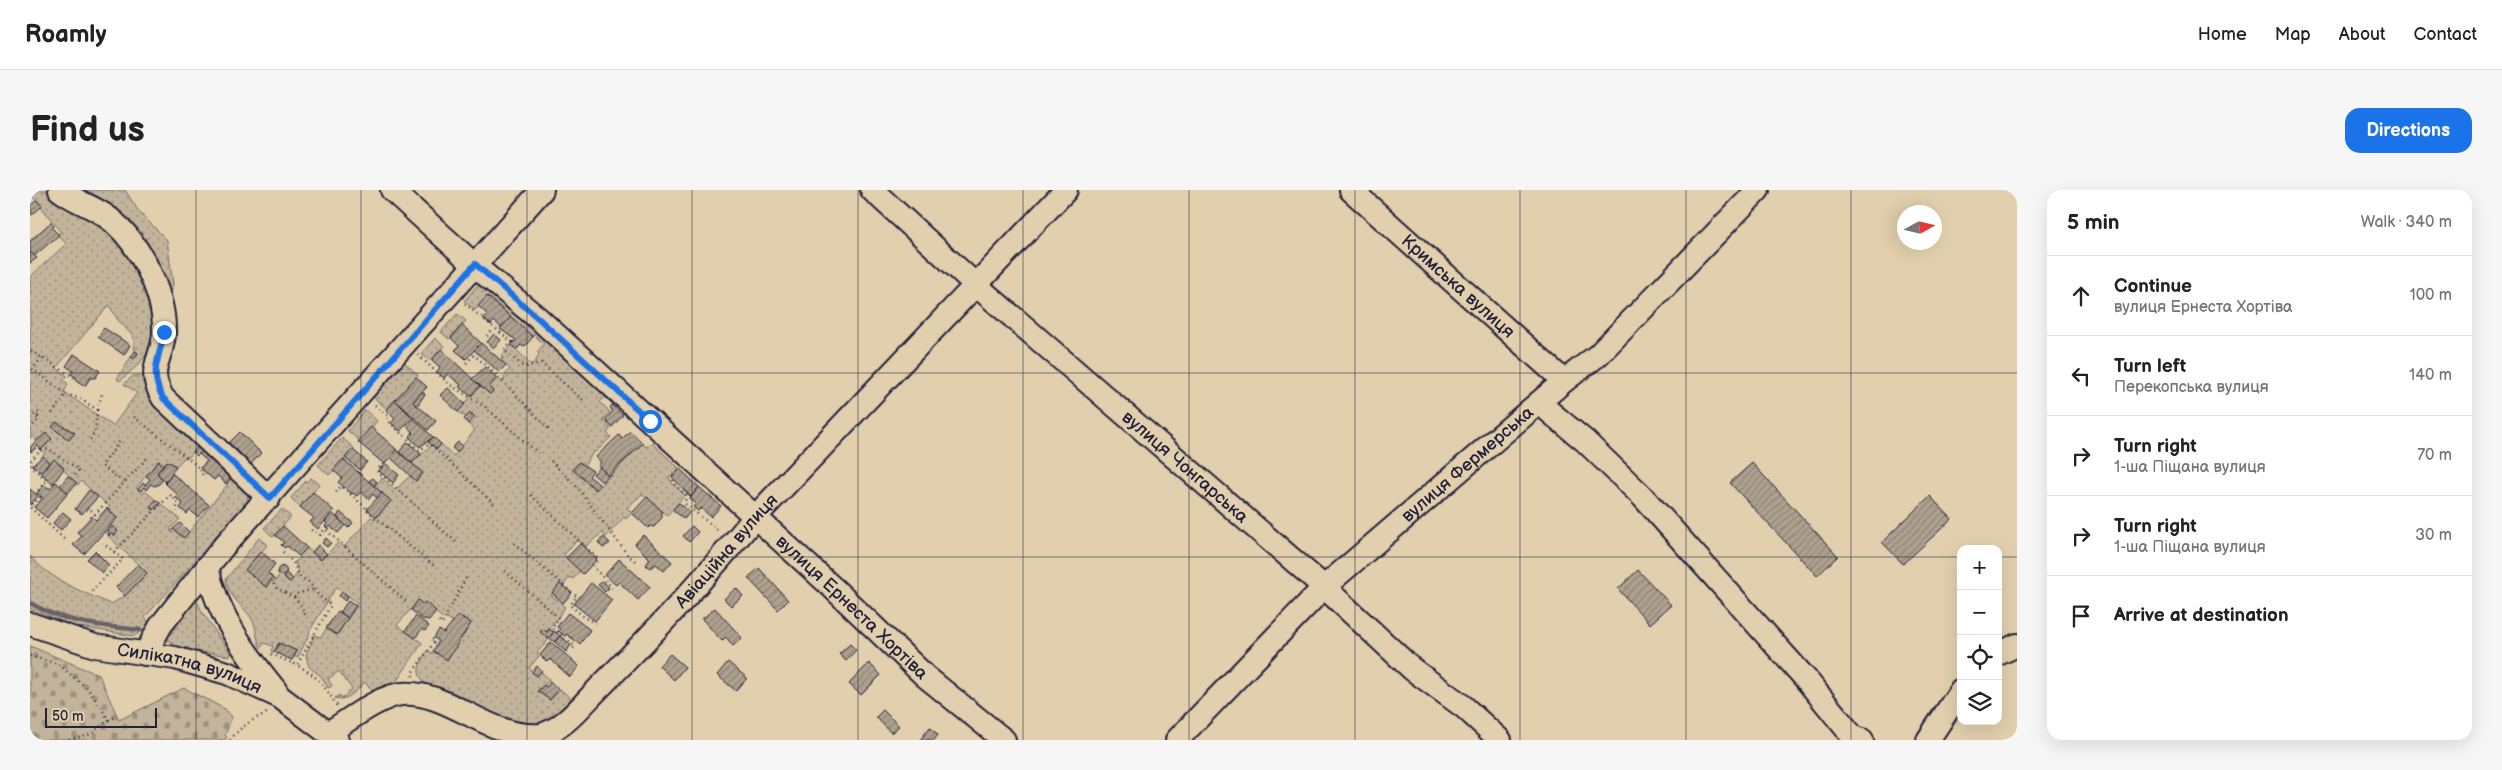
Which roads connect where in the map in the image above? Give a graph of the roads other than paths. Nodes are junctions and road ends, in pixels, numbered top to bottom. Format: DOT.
graph roads {
  1 [pos="60,190"];
  2 [pos="392,190"];
  3 [pos="542,190"];
  4 [pos="872,190"];
  5 [pos="1066,190"];
  6 [pos="1351,190"];
  7 [pos="1758,190"];
  8 [pos="475,264"];
  9 [pos="977,286"];
  10 [pos="1564,381"];
  11 [pos="1539,403"];
  12 [pos="270,498"];
  13 [pos="755,517"];
  14 [pos="207,567"];
  15 [pos="1324,587"];
  16 [pos="30,624"];
  17 [pos="2017,645"];
  18 [pos="2002,652"];
  19 [pos="145,654"];
  20 [pos="1957,696"];
  21 [pos="278,703"];
  22 [pos="337,732"];
  23 [pos="1004,740"];
  24 [pos="1177,740"];
  25 [pos="1500,740"];
  26 [pos="1857,740"];
  27 [pos="1928,740"];
  1 -- 12 [label="street"];
  2 -- 8 [label="street, вулиця Ернеста Хортіва"];
  3 -- 8 [label="street"];
  4 -- 9 [label="street, вулиця Чонгарська"];
  5 -- 9 [label="street, Авіаційна вулиця"];
  6 -- 10 [label="street, Кримська вулиця"];
  7 -- 10 [label="street, вулиця Фермерська"];
  8 -- 12 [label="street"];
  8 -- 13 [label="street, вулиця Ернеста Хортіва"];
  9 -- 13 [label="street, Авіаційна вулиця"];
  9 -- 15 [label="street, вулиця Чонгарська"];
  10 -- 11 [label="street, вулиця Фермерська"];
  11 -- 15 [label="street, вулиця Фермерська"];
  11 -- 26 [label="street"];
  12 -- 14 [label="street"];
  13 -- 22 [label="street, Авіаційна вулиця"];
  13 -- 23 [label="street, вулиця Ернеста Хортіва"];
  14 -- 19 [label="street"];
  14 -- 21 [label="street"];
  15 -- 24 [label="street, вулиця Фермерська"];
  15 -- 25 [label="street, вулиця Чонгарська"];
  16 -- 19 [label="street, Силікатна вулиця"];
  17 -- 18 [label="street"];
  19 -- 21 [label="street, Силікатна вулиця"];
  20 -- 27 [label="street"];
  21 -- 22 [label="street, Силікатна вулиця"];
}
